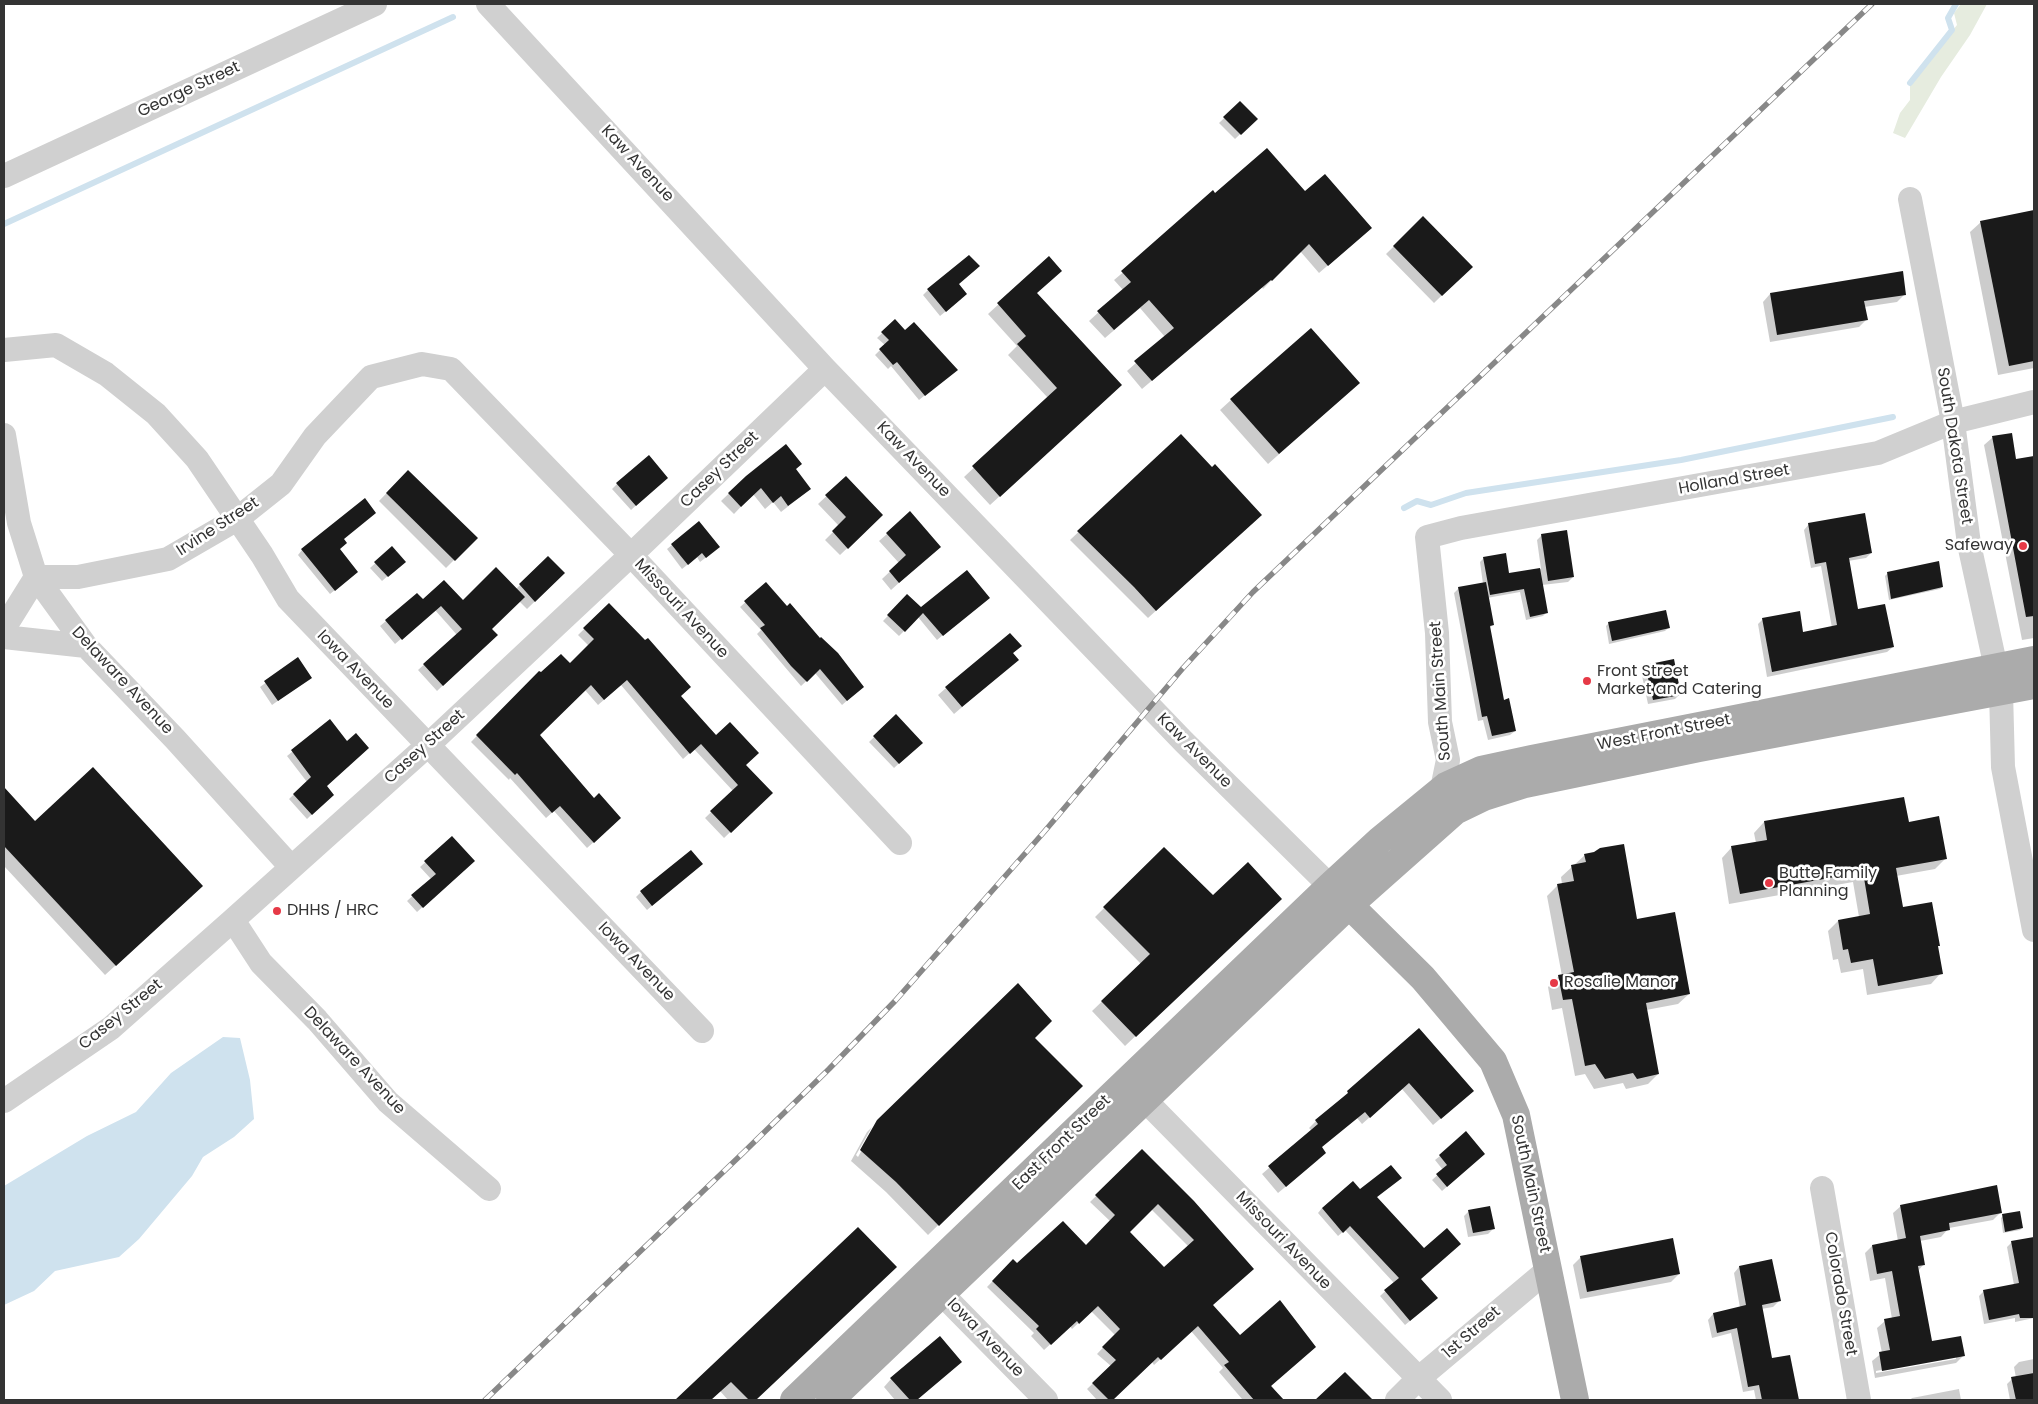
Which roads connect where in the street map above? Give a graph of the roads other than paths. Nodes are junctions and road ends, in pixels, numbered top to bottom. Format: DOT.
graph roads {
  1 [pos="375,4"];
  2 [pos="488,4"];
  3 [pos="4,176"];
  4 [pos="1910,199"];
  5 [pos="4,350"];
  6 [pos="825,369"];
  7 [pos="458,378"];
  8 [pos="2034,402"];
  9 [pos="1953,422"];
  10 [pos="4,435"];
  11 [pos="237,519"];
  12 [pos="1428,537"];
  13 [pos="631,555"];
  14 [pos="36,577"];
  15 [pos="4,624"];
  16 [pos="4,637"];
  17 [pos="86,646"];
  18 [pos="2034,660"];
  19 [pos="1998,680"];
  20 [pos="2034,684"];
  21 [pos="427,746"];
  22 [pos="1449,800"];
  23 [pos="900,843"];
  24 [pos="291,867"];
  25 [pos="1330,886"];
  26 [pos="1349,905"];
  27 [pos="233,920"];
  28 [pos="2034,930"];
  29 [pos="702,1031"];
  30 [pos="1135,1091"];
  31 [pos="4,1102"];
  32 [pos="1822,1188"];
  33 [pos="489,1190"];
  34 [pos="1549,1269"];
  35 [pos="933,1284"];
  36 [pos="1418,1379"];
  37 [pos="794,1400"];
  38 [pos="830,1400"];
  39 [pos="1046,1400"];
  40 [pos="1397,1400"];
  41 [pos="1440,1400"];
  42 [pos="1574,1400"];
  43 [pos="1859,1400"];
  1 -- 3 [label="street, George Street"];
  2 -- 6 [label="street, Kaw Avenue"];
  4 -- 9 [label="street, South Dakota Street"];
  5 -- 11 [label="street, Iowa Avenue"];
  6 -- 13 [label="street, Casey Street"];
  6 -- 25 [label="street, Kaw Avenue"];
  7 -- 11 [label="street, Irvine Street"];
  7 -- 13 [label="street, Missouri Avenue"];
  8 -- 9 [label="street, Holland Street"];
  9 -- 12 [label="street, Holland Street"];
  9 -- 19 [label="street, South Dakota Street"];
  10 -- 14 [label="street, Delaware Avenue"];
  11 -- 14 [label="street, Irvine Street"];
  11 -- 21 [label="street, Iowa Avenue"];
  12 -- 22 [label="street, South Main Street"];
  13 -- 21 [label="street, Casey Street"];
  13 -- 23 [label="street, Missouri Avenue"];
  14 -- 15 [label="street"];
  14 -- 17 [label="street, Delaware Avenue"];
  16 -- 17 [label="street"];
  17 -- 24 [label="street, Delaware Avenue"];
  18 -- 19 [label="main road, West Front Street"];
  19 -- 20 [label="main road, West Front Street"];
  19 -- 22 [label="main road, West Front Street"];
  19 -- 28 [label="street, South Dakota Street"];
  21 -- 24 [label="street, Casey Street"];
  21 -- 29 [label="street, Iowa Avenue"];
  22 -- 25 [label="main road, West Front Street"];
  22 -- 26 [label="main road, West Front Street"];
  24 -- 27 [label="street, Casey Street"];
  25 -- 26 [label="main road, Kaw Avenue"];
  25 -- 30 [label="main road, East Front Street"];
  26 -- 30 [label="main road, East Front Street"];
  26 -- 34 [label="main road, South Main Street"];
  27 -- 31 [label="street, Casey Street"];
  27 -- 33 [label="street, Delaware Avenue"];
  30 -- 35 [label="main road, East Front Street"];
  30 -- 36 [label="street, Missouri Avenue"];
  32 -- 43 [label="street, Colorado Street"];
  34 -- 36 [label="street, 1st Street"];
  34 -- 42 [label="main road, South Main Street"];
  35 -- 37 [label="main road, East Front Street"];
  35 -- 38 [label="main road, East Front Street"];
  35 -- 39 [label="street, Iowa Avenue"];
  36 -- 40 [label="street, 1st Street"];
  36 -- 41 [label="street, Missouri Avenue"];
}
